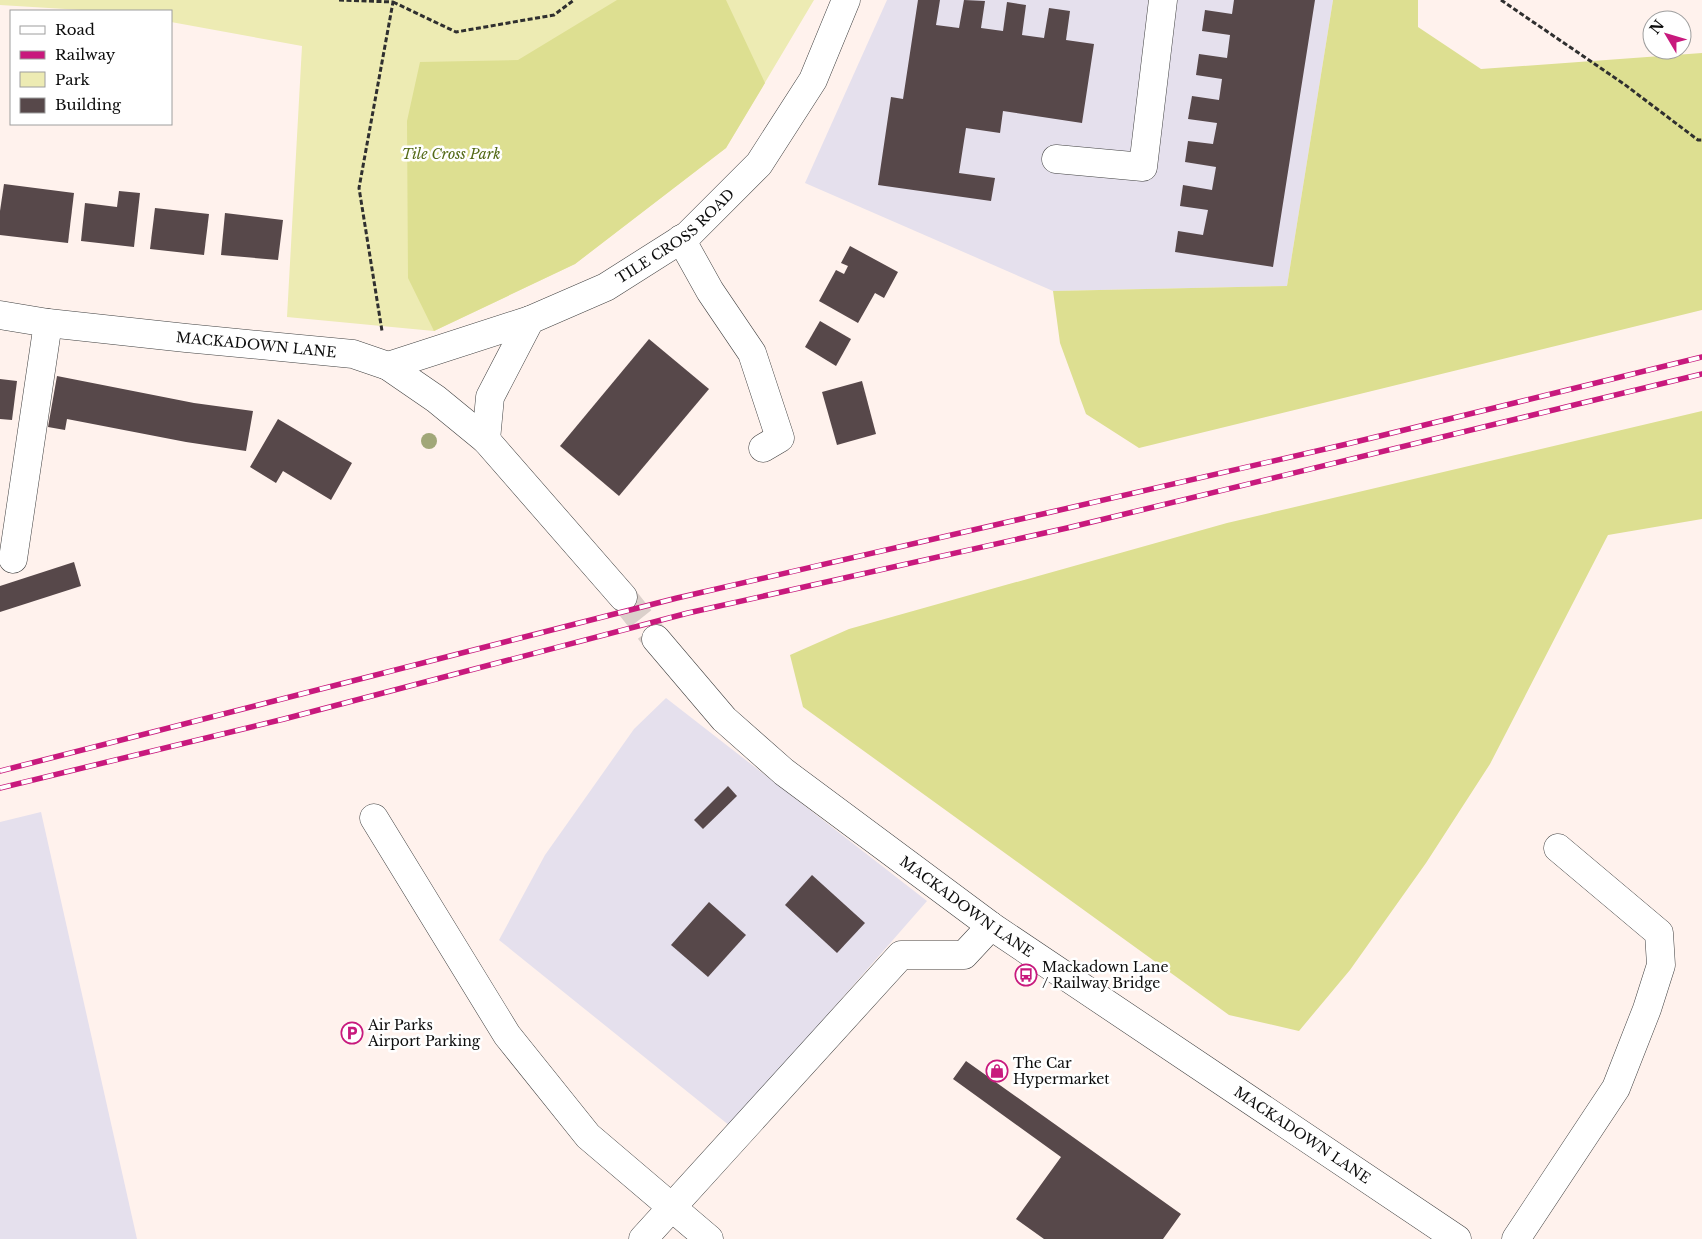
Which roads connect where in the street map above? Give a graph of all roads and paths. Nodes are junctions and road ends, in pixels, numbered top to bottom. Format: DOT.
graph roads {
  1 [pos="339,0"];
  2 [pos="574,0"];
  3 [pos="846,0"];
  4 [pos="1163,0"];
  5 [pos="1501,0"];
  6 [pos="393,2"];
  7 [pos="1702,140"];
  8 [pos="1056,160"];
  9 [pos="681,239"];
  10 [pos="0,315"];
  11 [pos="530,320"];
  12 [pos="48,322"];
  13 [pos="388,366"];
  14 [pos="486,440"];
  15 [pos="763,448"];
  16 [pos="13,558"];
  17 [pos="623,597"];
  18 [pos="656,639"];
  19 [pos="374,818"];
  20 [pos="1558,848"];
  21 [pos="991,926"];
  22 [pos="672,1208"];
  23 [pos="643,1239"];
  24 [pos="709,1239"];
  25 [pos="1457,1239"];
  26 [pos="1516,1239"];
  1 -- 6 [label="path"];
  2 -- 6 [label="path"];
  3 -- 9 [label="street, TILE CROSS ROAD"];
  4 -- 8 [label="street"];
  5 -- 7 [label="path"];
  6 -- 13 [label="path"];
  9 -- 11 [label="street, TILE CROSS ROAD"];
  9 -- 15 [label="street"];
  10 -- 12 [label="street, MACKADOWN LANE"];
  11 -- 13 [label="street, TILE CROSS ROAD"];
  11 -- 14 [label="street"];
  12 -- 13 [label="street, MACKADOWN LANE"];
  12 -- 16 [label="street"];
  13 -- 14 [label="street, MACKADOWN LANE"];
  14 -- 17 [label="street, MACKADOWN LANE"];
  18 -- 21 [label="street, MACKADOWN LANE"];
  19 -- 22 [label="street"];
  20 -- 26 [label="street"];
  21 -- 22 [label="street"];
  21 -- 25 [label="street, MACKADOWN LANE"];
  22 -- 23 [label="street"];
  22 -- 24 [label="street"];
}
